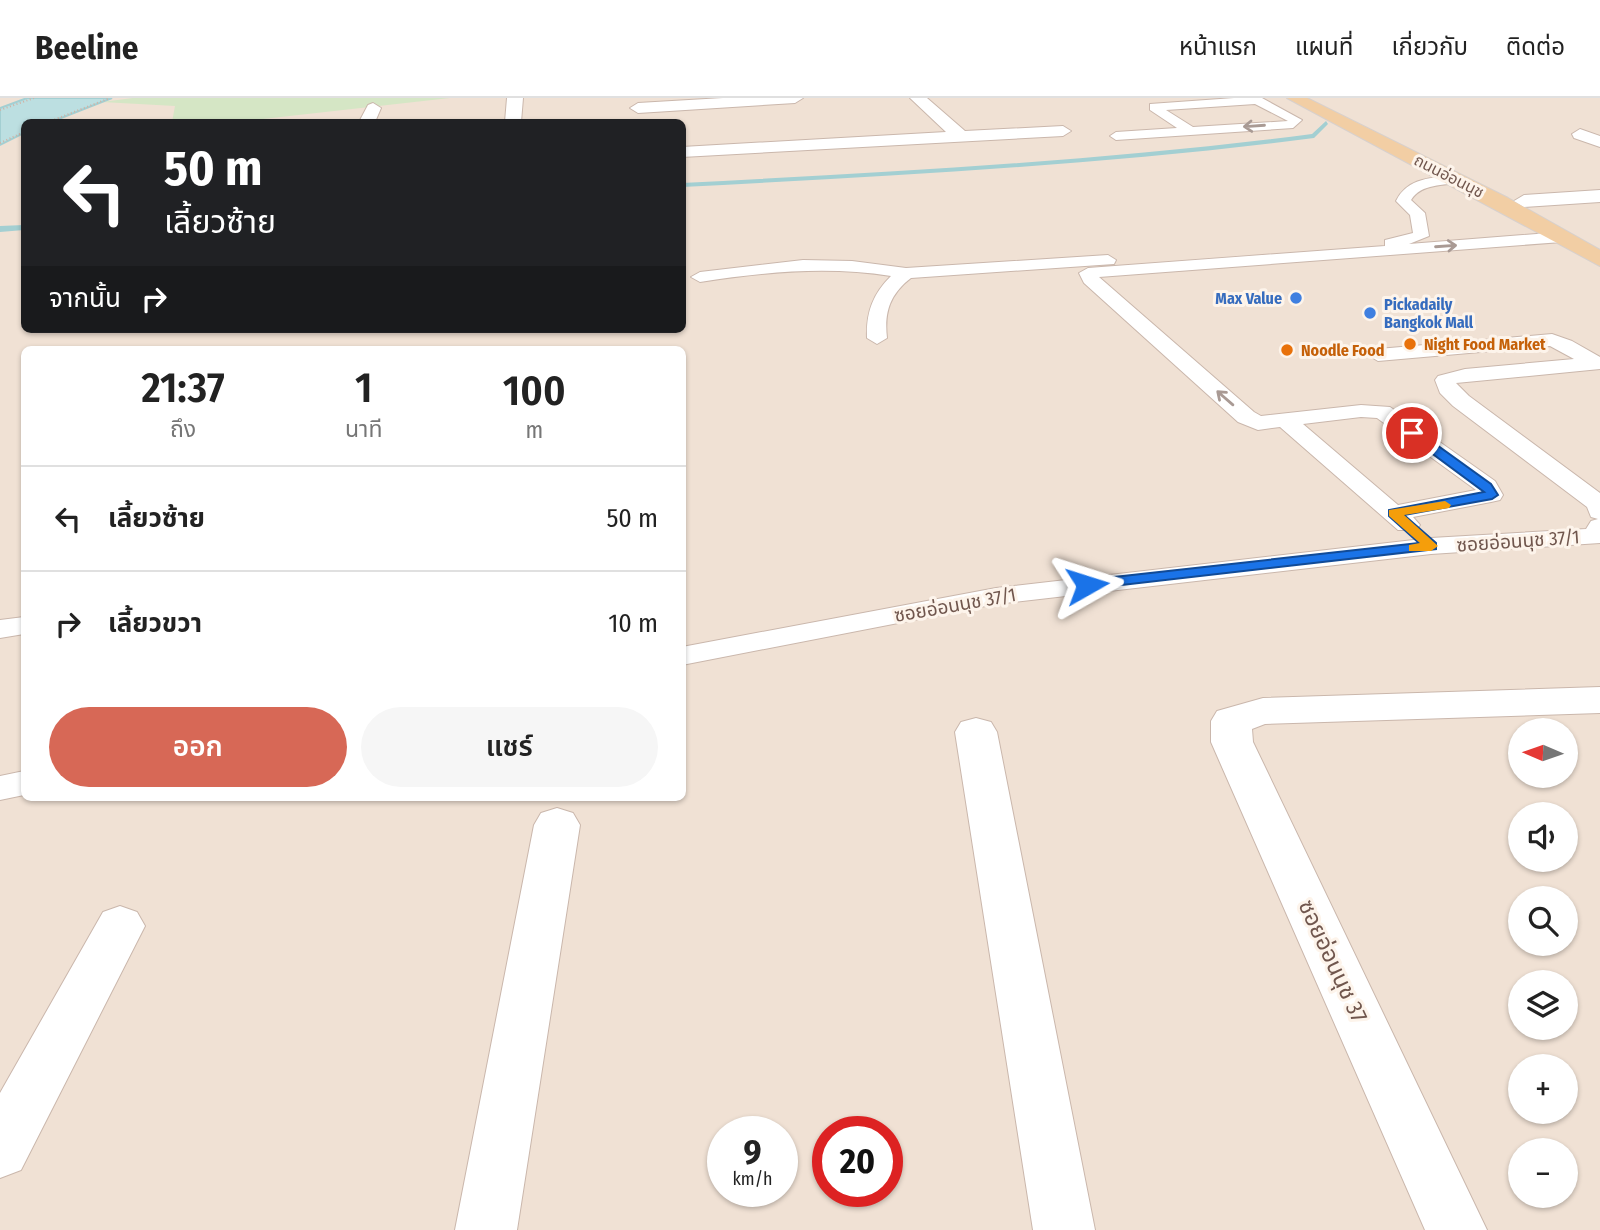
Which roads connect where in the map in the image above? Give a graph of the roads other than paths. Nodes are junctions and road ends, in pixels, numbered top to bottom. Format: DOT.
graph roads {
  1 [pos="515,98"];
  2 [pos="795,98"];
  3 [pos="918,98"];
  4 [pos="1295,98"];
  5 [pos="1256,99"];
  6 [pos="775,103"];
  7 [pos="1315,103"];
  8 [pos="1277,109"];
  9 [pos="638,110"];
  10 [pos="513,119"];
  11 [pos="1189,130"];
  12 [pos="1063,131"];
  13 [pos="1580,134"];
  14 [pos="960,136"];
  15 [pos="1116,136"];
  16 [pos="1600,142"];
  17 [pos="686,152"];
  18 [pos="1455,179"];
  19 [pos="1600,196"];
  20 [pos="1524,201"];
  21 [pos="1501,202"];
  22 [pos="1562,237"];
  23 [pos="1600,243"];
  24 [pos="1600,259"];
  25 [pos="906,273"];
  26 [pos="700,277"];
  27 [pos="877,338"];
  28 [pos="1378,355"];
  29 [pos="1597,363"];
  30 [pos="1285,420"];
  31 [pos="1600,512"];
  32 [pos="1393,513"];
  33 [pos="1600,526"];
  34 [pos="1431,546"];
  35 [pos="21,626"];
  36 [pos="0,629"];
  37 [pos="686,655"];
  38 [pos="1600,700"];
  39 [pos="976,732"];
  40 [pos="21,784"];
  41 [pos="0,788"];
  42 [pos="557,825"];
  43 [pos="120,926"];
  44 [pos="0,1150"];
  45 [pos="485,1230"];
  46 [pos="1064,1230"];
  47 [pos="1457,1230"];
  1 -- 10 [label="street"];
  2 -- 6 [label="street"];
  3 -- 14 [label="street"];
  4 -- 7 [label="main road, ถนนอ่อนนุช"];
  5 -- 8 [label="lane"];
  5 -- 11 [label="lane"];
  6 -- 9 [label="street"];
  7 -- 8 [label="lane"];
  7 -- 18 [label="main road, ถนนอ่อนนุช"];
  7 -- 20 [label="main road, ถนนอ่อนนุช"];
  8 -- 11 [label="lane, one-way"];
  11 -- 15 [label="lane"];
  12 -- 14 [label="street"];
  13 -- 16 [label="street"];
  14 -- 17 [label="street"];
  18 -- 21 [label="main road, ถนนอ่อนนุช"];
  18 -- 25 [label="lane"];
  19 -- 20 [label="street"];
  20 -- 21 [label="main road"];
  20 -- 23 [label="main road, ถนนอ่อนนุช"];
  21 -- 22 [label="main road, ถนนอ่อนนุช"];
  22 -- 24 [label="main road, ถนนอ่อนนุช"];
  30 -- 22 [label="lane, one-way"];
  25 -- 26 [label="lane"];
  25 -- 27 [label="lane"];
  28 -- 29 [label="lane"];
  29 -- 31 [label="lane, ซอยอ่อนนุช 37/1"];
  30 -- 32 [label="lane"];
  30 -- 32 [label="lane"];
  32 -- 34 [label="lane"];
  33 -- 34 [label="lane, ซอยอ่อนนุช 37/1"];
  34 -- 37 [label="lane, ซอยอ่อนนุช 37/1"];
  35 -- 36 [label="lane"];
  38 -- 47 [label="street, ซอยอ่อนนุช 37"];
  39 -- 46 [label="street"];
  40 -- 41 [label="lane"];
  42 -- 45 [label="street"];
  43 -- 44 [label="street"];
}
